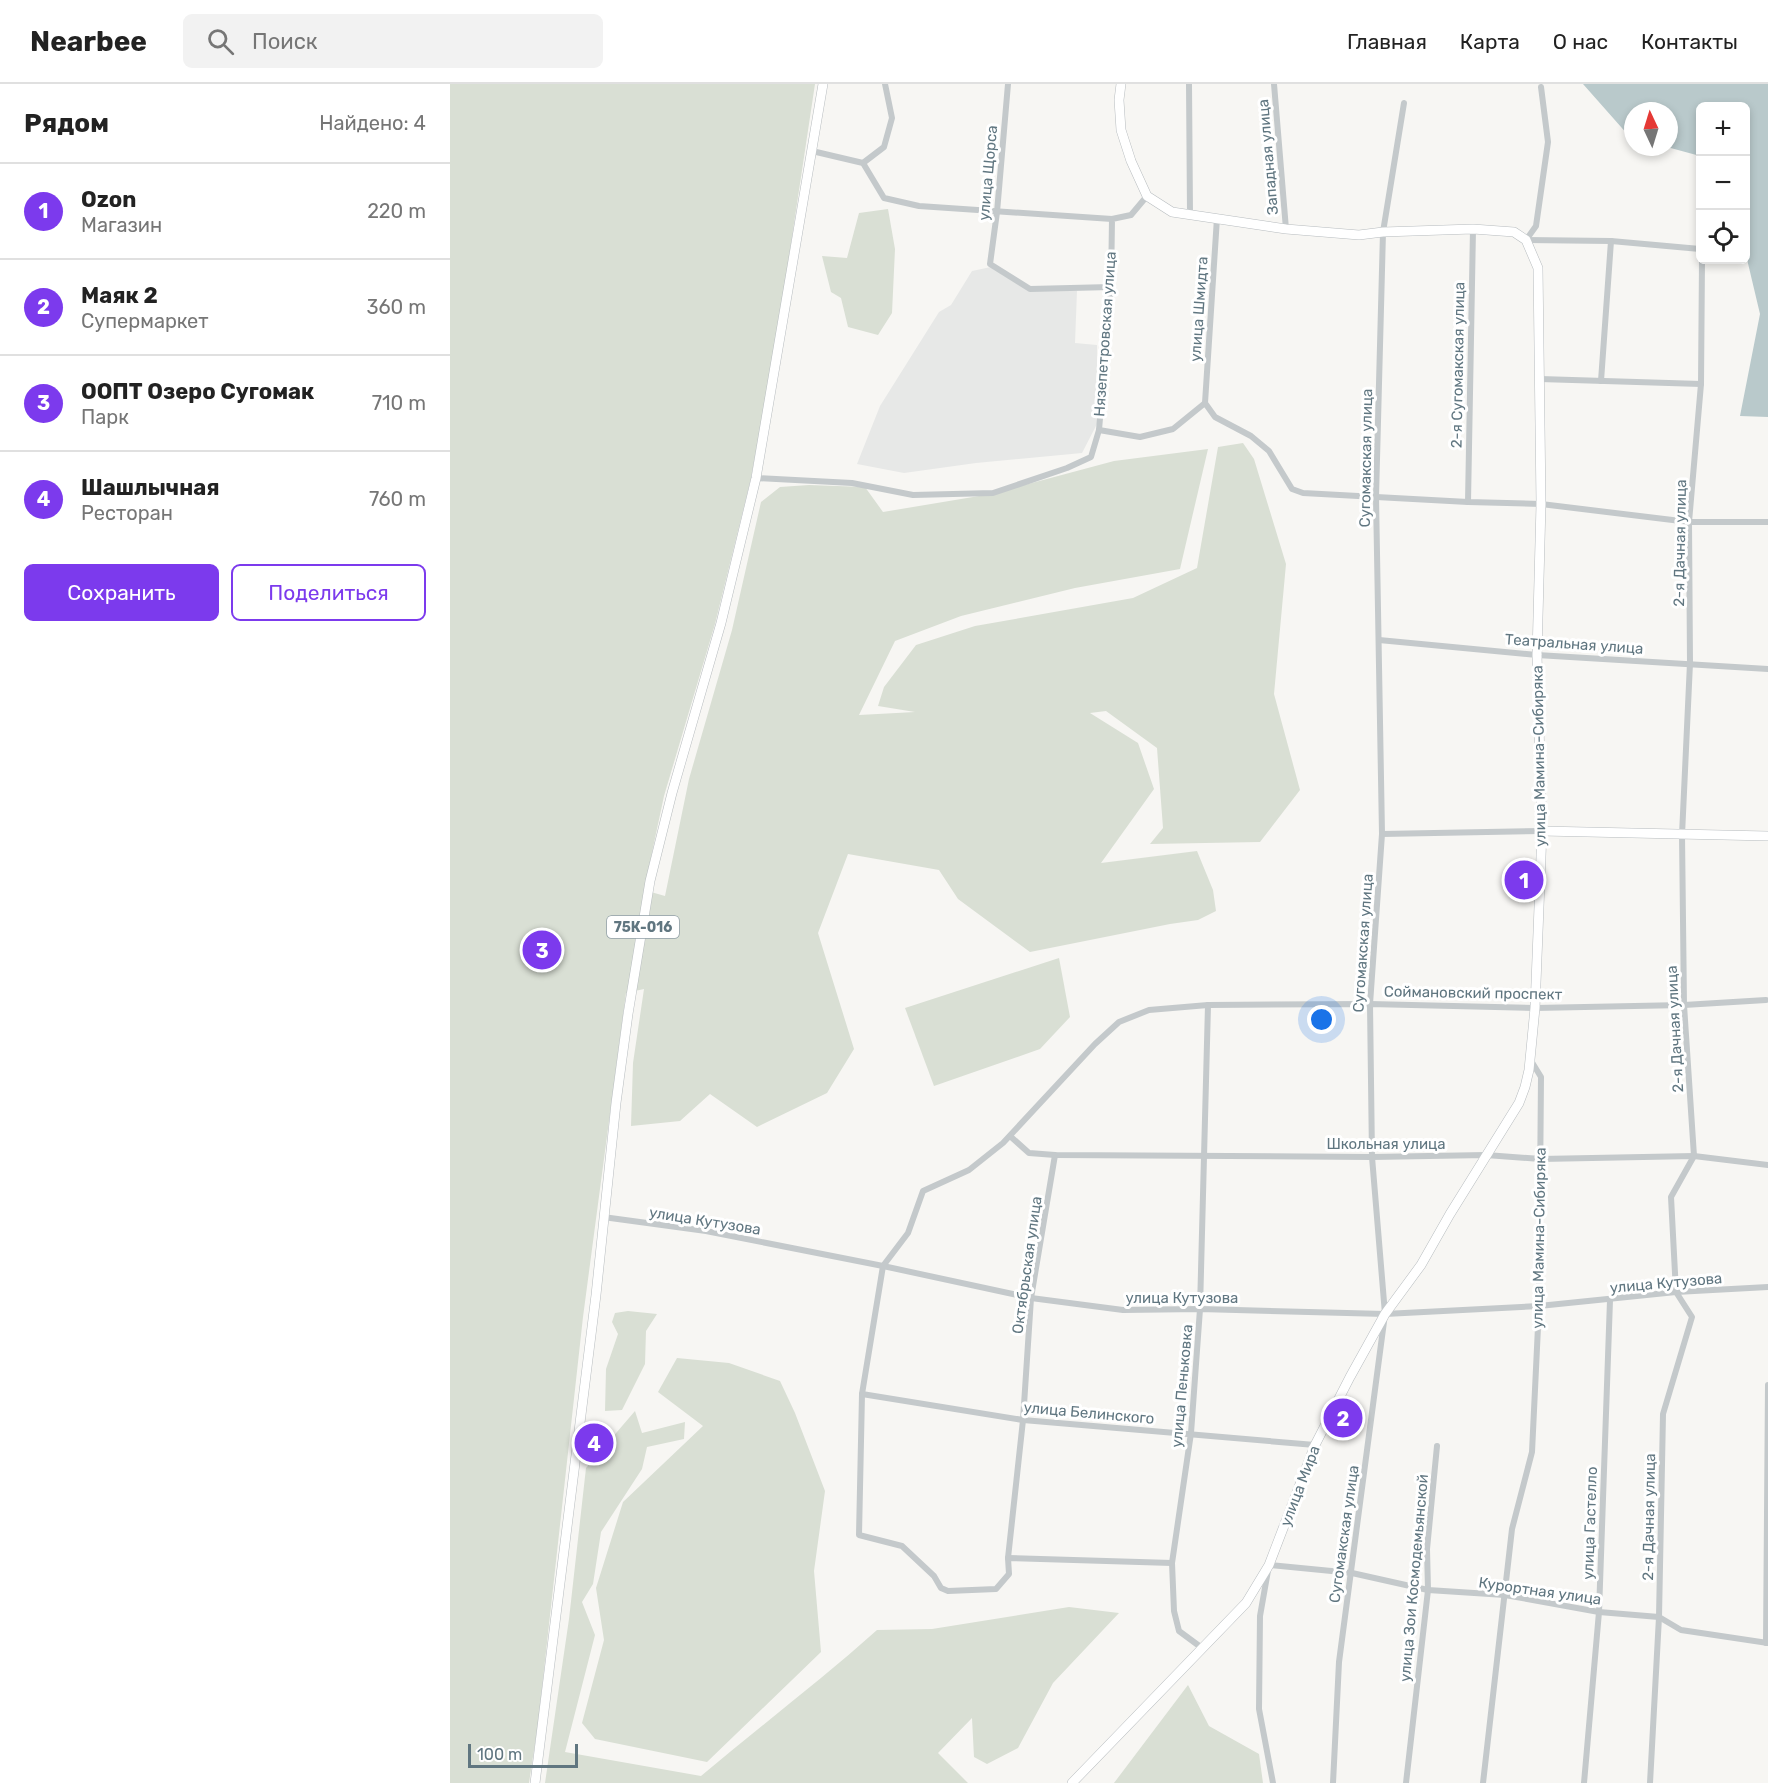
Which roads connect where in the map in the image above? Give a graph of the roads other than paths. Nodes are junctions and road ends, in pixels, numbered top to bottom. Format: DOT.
graph roads {
  1 [pos="823,84"];
  2 [pos="885,84"];
  3 [pos="1008,84"];
  4 [pos="1121,84"];
  5 [pos="1189,84"];
  6 [pos="1274,84"];
  7 [pos="1541,87"];
  8 [pos="1404,104"];
  9 [pos="812,151"];
  10 [pos="863,163"];
  11 [pos="1147,196"];
  12 [pos="997,213"];
  13 [pos="1190,213"];
  14 [pos="1217,217"];
  15 [pos="1112,219"];
  16 [pos="1286,229"];
  17 [pos="1473,229"];
  18 [pos="1383,232"];
  19 [pos="1527,240"];
  20 [pos="1611,241"];
  21 [pos="1696,249"];
  22 [pos="1702,264"];
  23 [pos="1111,287"];
  24 [pos="1540,379"];
  25 [pos="1601,381"];
  26 [pos="1701,384"];
  27 [pos="1205,403"];
  28 [pos="1099,430"];
  29 [pos="756,478"];
  30 [pos="1376,497"];
  31 [pos="1468,502"];
  32 [pos="1541,504"];
  33 [pos="1689,522"];
  34 [pos="1768,522"];
  35 [pos="1378,640"];
  36 [pos="1537,654"];
  37 [pos="1690,663"];
  38 [pos="1768,669"];
  39 [pos="1542,831"];
  40 [pos="1382,834"];
  41 [pos="1682,835"];
  42 [pos="1768,836"];
  43 [pos="1766,1000"];
  44 [pos="1370,1004"];
  45 [pos="1208,1005"];
  46 [pos="1684,1005"];
  47 [pos="1535,1008"];
  48 [pos="1530,1059"];
  49 [pos="1010,1136"];
  50 [pos="1055,1155"];
  51 [pos="1486,1155"];
  52 [pos="1203,1156"];
  53 [pos="1694,1156"];
  54 [pos="1372,1157"];
  55 [pos="1541,1159"];
  56 [pos="1768,1165"];
  57 [pos="603,1217"];
  58 [pos="883,1266"];
  59 [pos="1768,1287"];
  60 [pos="1676,1292"];
  61 [pos="1031,1298"];
  62 [pos="1610,1300"];
  63 [pos="1539,1306"];
  64 [pos="1200,1309"];
  65 [pos="1385,1314"];
  66 [pos="1768,1385"];
  67 [pos="862,1394"];
  68 [pos="1023,1420"];
  69 [pos="1191,1433"];
  70 [pos="1315,1445"];
  71 [pos="1437,1446"];
  72 [pos="1008,1558"];
  73 [pos="1172,1563"];
  74 [pos="1269,1565"];
  75 [pos="1352,1574"];
  76 [pos="1428,1590"];
  77 [pos="1505,1595"];
  78 [pos="1599,1612"];
  79 [pos="1659,1617"];
  80 [pos="1767,1643"];
  81 [pos="1202,1648"];
  82 [pos="535,1783"];
  83 [pos="1072,1783"];
  84 [pos="1273,1783"];
  85 [pos="1333,1783"];
  86 [pos="1406,1783"];
  87 [pos="1483,1783"];
  88 [pos="1584,1783"];
  89 [pos="1650,1783"];
  1 -- 9 [label="main road, 75К-016"];
  2 -- 10 [label="street"];
  3 -- 12 [label="street, улица Щорса"];
  4 -- 11 [label="main road"];
  5 -- 13 [label="street"];
  6 -- 16 [label="street, Западная улица"];
  7 -- 19 [label="street"];
  8 -- 18 [label="street, Сугомакская улица"];
  9 -- 10 [label="street"];
  9 -- 29 [label="main road, 75К-016"];
  10 -- 12 [label="street"];
  11 -- 13 [label="main road"];
  11 -- 15 [label="street"];
  12 -- 15 [label="street"];
  12 -- 23 [label="street, улица Щорса"];
  13 -- 14 [label="main road"];
  14 -- 16 [label="main road"];
  14 -- 27 [label="street, улица Шмидта"];
  15 -- 23 [label="street, Нязепетровская улица"];
  16 -- 18 [label="main road"];
  17 -- 18 [label="main road"];
  17 -- 19 [label="main road"];
  17 -- 31 [label="street, 2-я Сугомакская улица"];
  18 -- 30 [label="street, Сугомакская улица"];
  19 -- 20 [label="street"];
  19 -- 24 [label="main road, улица Мамина-Сибиряка"];
  20 -- 21 [label="street"];
  20 -- 25 [label="street"];
  22 -- 26 [label="street, 2-я Дачная улица"];
  23 -- 28 [label="street, Нязепетровская улица"];
  24 -- 25 [label="street"];
  24 -- 32 [label="main road, улица Мамина-Сибиряка"];
  25 -- 26 [label="street"];
  26 -- 33 [label="street, 2-я Дачная улица"];
  27 -- 28 [label="street"];
  27 -- 30 [label="street"];
  28 -- 29 [label="street, Нязепетровская улица"];
  29 -- 57 [label="main road, 75К-016"];
  30 -- 31 [label="street"];
  30 -- 35 [label="street, Сугомакская улица"];
  31 -- 32 [label="street"];
  32 -- 33 [label="street"];
  32 -- 36 [label="main road, улица Мамина-Сибиряка"];
  33 -- 34 [label="street"];
  33 -- 37 [label="street, 2-я Дачная улица"];
  35 -- 36 [label="street, Театральная улица"];
  35 -- 40 [label="street, Сугомакская улица"];
  36 -- 37 [label="street, Театральная улица"];
  36 -- 39 [label="main road, улица Мамина-Сибиряка"];
  37 -- 38 [label="street, Театральная улица"];
  37 -- 41 [label="street, 2-я Дачная улица"];
  39 -- 40 [label="street"];
  39 -- 41 [label="main road"];
  39 -- 47 [label="main road, улица Мамина-Сибиряка"];
  40 -- 44 [label="street, Сугомакская улица"];
  41 -- 42 [label="main road"];
  41 -- 46 [label="street, 2-я Дачная улица"];
  43 -- 46 [label="street, Соймановский проспект"];
  44 -- 45 [label="street, Соймановский проспект"];
  44 -- 47 [label="street, Соймановский проспект"];
  44 -- 54 [label="street, Сугомакская улица"];
  45 -- 49 [label="street, Соймановский проспект"];
  45 -- 52 [label="street, улица Пеньковка"];
  46 -- 47 [label="street, Соймановский проспект"];
  46 -- 53 [label="street, 2-я Дачная улица"];
  47 -- 48 [label="main road, улица Мамина-Сибиряка"];
  48 -- 51 [label="main road, улица Мира"];
  48 -- 55 [label="street, улица Мамина-Сибиряка"];
  49 -- 50 [label="street, Школьная улица"];
  49 -- 58 [label="street, Соймановский проспект"];
  50 -- 52 [label="street, Школьная улица"];
  50 -- 61 [label="street, Октябрьская улица"];
  51 -- 54 [label="street, Школьная улица"];
  51 -- 55 [label="street, Школьная улица"];
  51 -- 65 [label="main road, улица Мира"];
  52 -- 54 [label="street, Школьная улица"];
  52 -- 64 [label="street, улица Пеньковка"];
  53 -- 55 [label="street, Школьная улица"];
  53 -- 56 [label="street, Школьная улица"];
  53 -- 60 [label="street, 2-я Дачная улица"];
  54 -- 65 [label="street, Сугомакская улица"];
  55 -- 63 [label="street, улица Мамина-Сибиряка"];
  57 -- 58 [label="street, улица Кутузова"];
  57 -- 82 [label="main road, 75К-016"];
  58 -- 61 [label="street, улица Кутузова"];
  58 -- 67 [label="street"];
  59 -- 60 [label="street, улица Кутузова"];
  60 -- 62 [label="street, улица Кутузова"];
  60 -- 79 [label="street, 2-я Дачная улица"];
  61 -- 64 [label="street, улица Кутузова"];
  61 -- 68 [label="street, Октябрьская улица"];
  62 -- 63 [label="street, улица Кутузова"];
  62 -- 78 [label="street, улица Гастелло"];
  63 -- 65 [label="street, улица Кутузова"];
  63 -- 77 [label="street, улица Мамина-Сибиряка"];
  64 -- 65 [label="street, улица Кутузова"];
  64 -- 69 [label="street, улица Пеньковка"];
  65 -- 70 [label="main road, улица Мира"];
  65 -- 75 [label="street, Сугомакская улица"];
  66 -- 80 [label="street"];
  67 -- 68 [label="street, улица Белинского"];
  67 -- 72 [label="street"];
  68 -- 69 [label="street, улица Белинского"];
  68 -- 72 [label="street, Октябрьская улица"];
  69 -- 70 [label="street, улица Белинского"];
  69 -- 73 [label="street, улица Пеньковка"];
  70 -- 74 [label="main road, улица Мира"];
  71 -- 76 [label="street, улица Зои Космодемьянской"];
  72 -- 73 [label="street"];
  73 -- 81 [label="street, улица Пеньковка"];
  74 -- 75 [label="street, Курортная улица"];
  74 -- 81 [label="main road, улица Мира"];
  74 -- 84 [label="street"];
  75 -- 76 [label="street, Курортная улица"];
  75 -- 85 [label="street, Сугомакская улица"];
  76 -- 77 [label="street, Курортная улица"];
  76 -- 86 [label="street, улица Зои Космодемьянской"];
  77 -- 78 [label="street, Курортная улица"];
  77 -- 87 [label="street, улица Мамина-Сибиряка"];
  78 -- 79 [label="street, Курортная улица"];
  78 -- 88 [label="street, улица Гастелло"];
  79 -- 80 [label="street, Курортная улица"];
  79 -- 89 [label="street, 2-я Дачная улица"];
  81 -- 83 [label="main road, улица Мира"];
}
